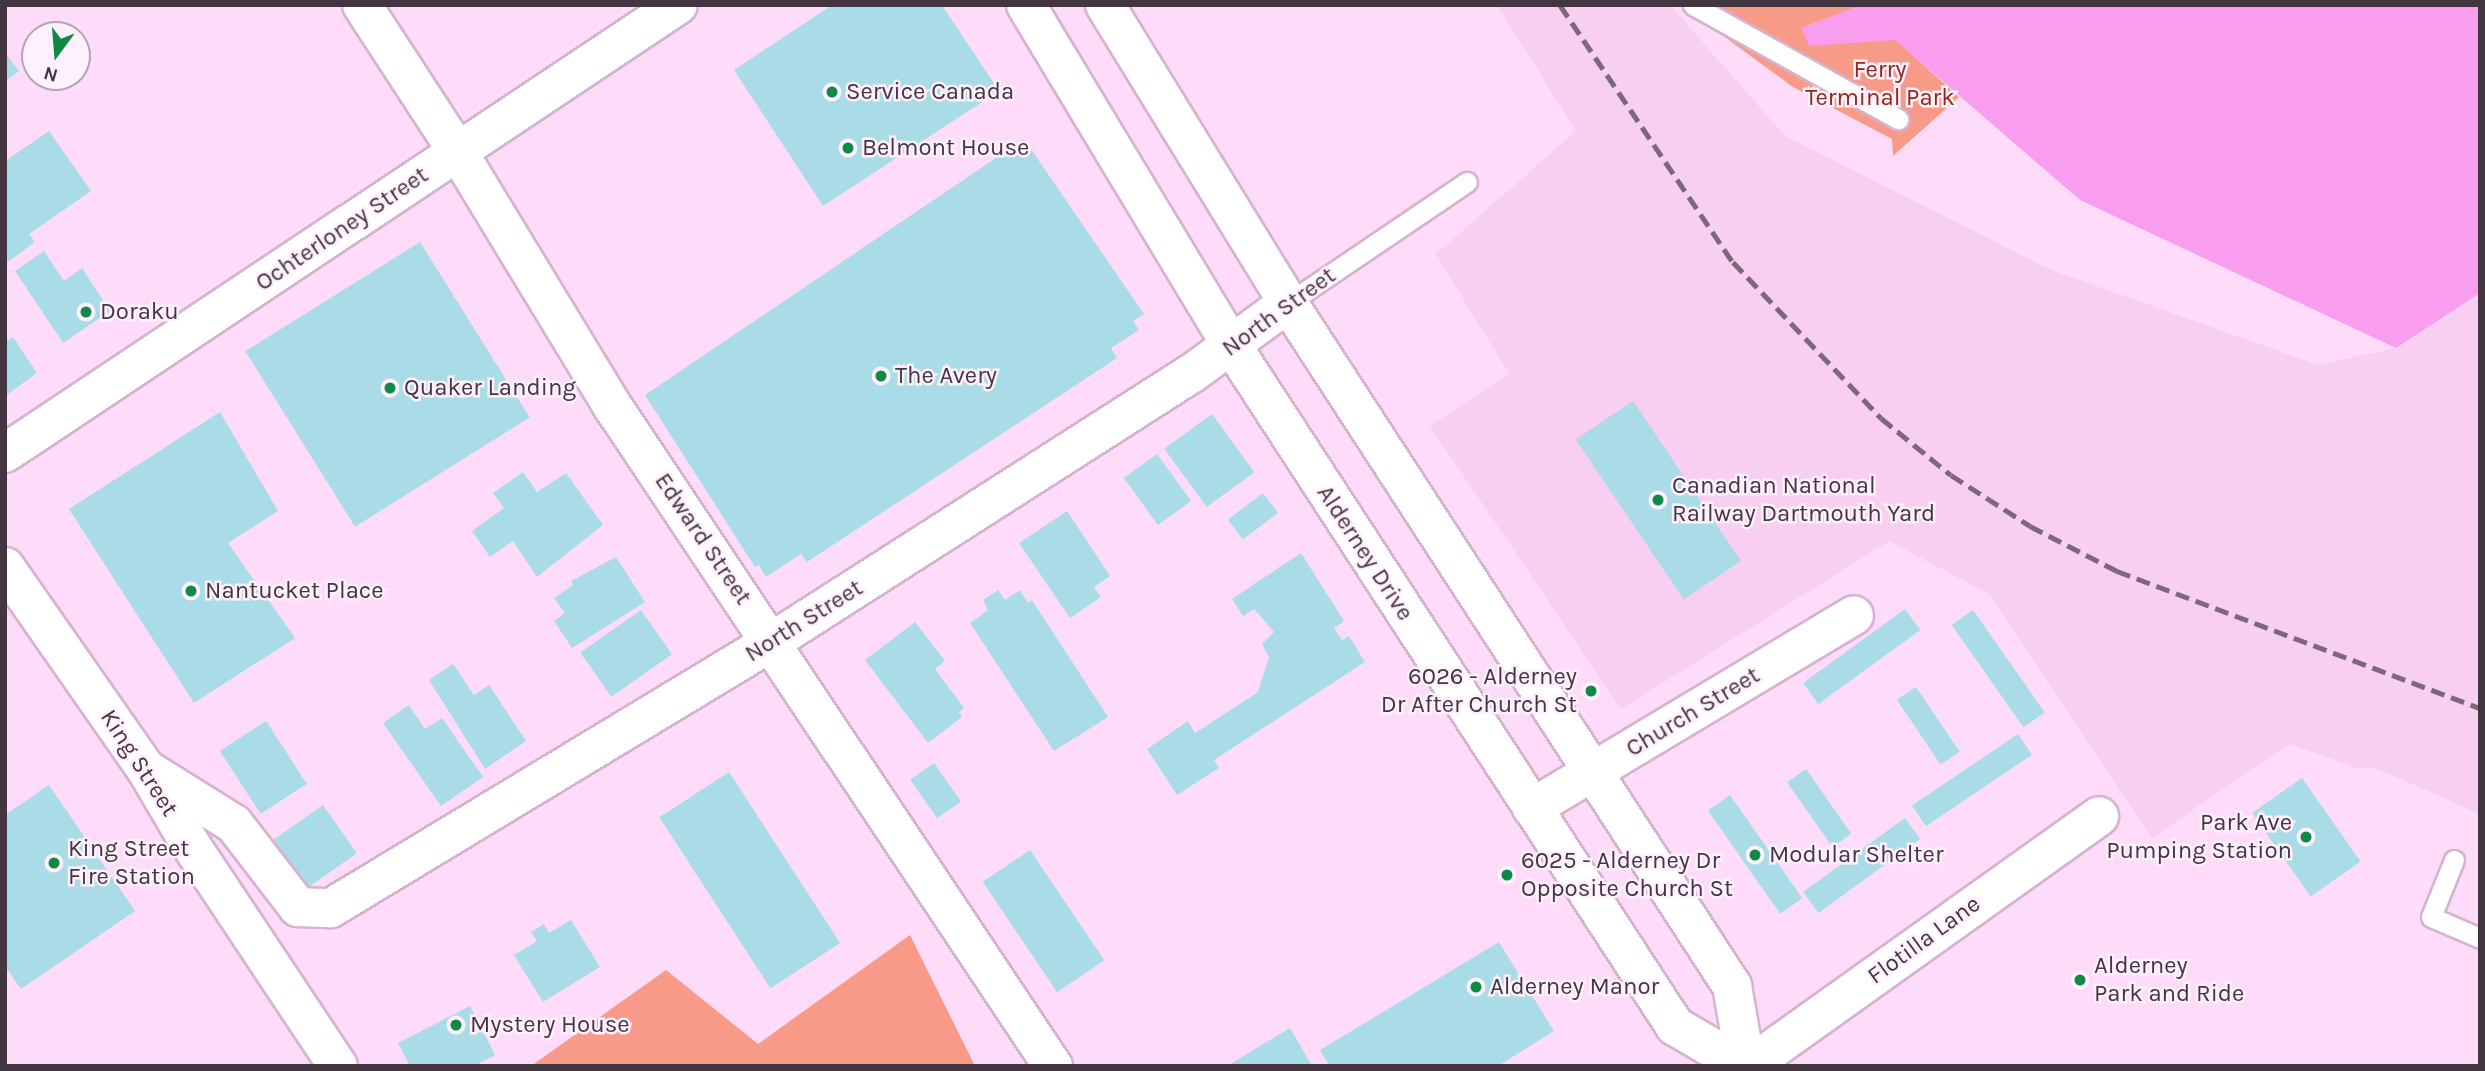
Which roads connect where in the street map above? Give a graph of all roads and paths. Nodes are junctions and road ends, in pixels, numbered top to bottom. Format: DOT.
graph roads {
  1 [pos="362,5"];
  2 [pos="678,5"];
  3 [pos="1026,5"];
  4 [pos="1105,5"];
  5 [pos="1693,5"];
  6 [pos="1898,119"];
  7 [pos="458,152"];
  8 [pos="1467,183"];
  9 [pos="1288,303"];
  10 [pos="1232,346"];
  11 [pos="5,453"];
  12 [pos="5,567"];
  13 [pos="1854,615"];
  14 [pos="773,641"];
  15 [pos="146,769"];
  16 [pos="1592,772"];
  17 [pos="1532,808"];
  18 [pos="2099,816"];
  19 [pos="2454,860"];
  20 [pos="2480,938"];
  21 [pos="338,1066"];
  22 [pos="1053,1066"];
  23 [pos="1746,1066"];
  1 -- 7 [label="street, Edward Street"];
  2 -- 7 [label="street, Ochterloney Street"];
  3 -- 10 [label="street, Alderney Drive"];
  4 -- 9 [label="street"];
  5 -- 6 [label="lane"];
  7 -- 11 [label="street, Ochterloney Street"];
  7 -- 14 [label="street, Edward Street"];
  8 -- 9 [label="lane, North Street"];
  9 -- 10 [label="street, North Street"];
  9 -- 16 [label="street"];
  10 -- 14 [label="street, North Street"];
  10 -- 17 [label="street, Alderney Drive"];
  12 -- 15 [label="street, King Street"];
  13 -- 16 [label="street, Church Street"];
  14 -- 15 [label="street, North Street"];
  14 -- 22 [label="street, Edward Street"];
  15 -- 21 [label="street, King Street"];
  16 -- 17 [label="street, Church Street"];
  16 -- 23 [label="street"];
  17 -- 23 [label="street, Alderney Drive"];
  18 -- 23 [label="street, Flotilla Lane"];
  19 -- 20 [label="lane"];
}
